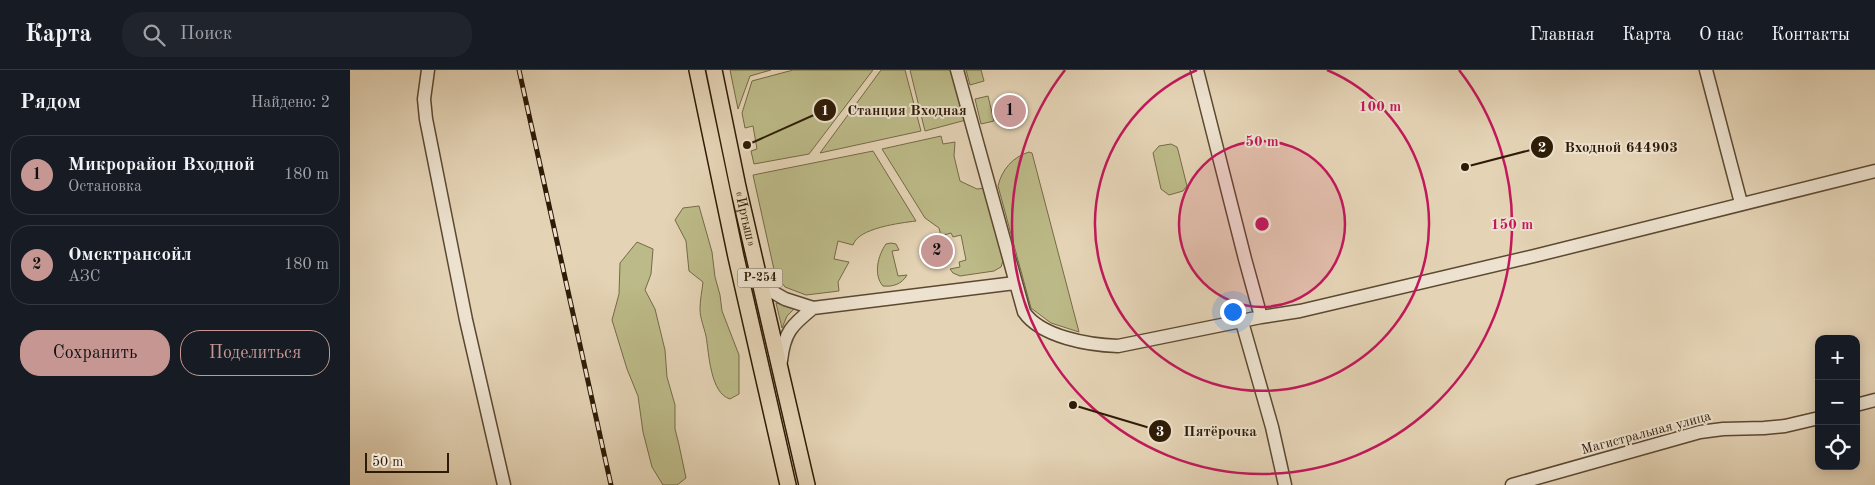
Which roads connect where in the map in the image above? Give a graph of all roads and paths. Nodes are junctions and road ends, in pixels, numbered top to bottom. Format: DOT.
graph roads {
  1 [pos="428,70"];
  2 [pos="697,70"];
  3 [pos="714,70"];
  4 [pos="956,70"];
  5 [pos="1197,70"];
  6 [pos="1706,70"];
  7 [pos="1875,171"];
  8 [pos="1741,203"];
  9 [pos="758,271"];
  10 [pos="1015,282"];
  11 [pos="813,308"];
  12 [pos="1261,317"];
  13 [pos="1242,322"];
  14 [pos="780,366"];
  15 [pos="1875,400"];
  16 [pos="1860,404"];
  17 [pos="1815,419"];
  18 [pos="504,485"];
  19 [pos="788,485"];
  20 [pos="806,485"];
  21 [pos="1285,485"];
  22 [pos="1512,485"];
  1 -- 18 [label="street"];
  2 -- 19 [label="main road, «Иртыш» / Р-254"];
  3 -- 9 [label="main road, «Иртыш» / Р-254"];
  4 -- 10 [label="street"];
  5 -- 12 [label="street"];
  6 -- 8 [label="street"];
  7 -- 8 [label="street"];
  8 -- 12 [label="street"];
  9 -- 11 [label="street"];
  9 -- 14 [label="main road, «Иртыш» / Р-254"];
  10 -- 11 [label="street"];
  10 -- 13 [label="street"];
  11 -- 14 [label="street"];
  12 -- 13 [label="street"];
  13 -- 21 [label="street"];
  14 -- 20 [label="main road, «Иртыш» / Р-254"];
  15 -- 16 [label="street"];
  17 -- 22 [label="street, Магистральная улица"];
}
